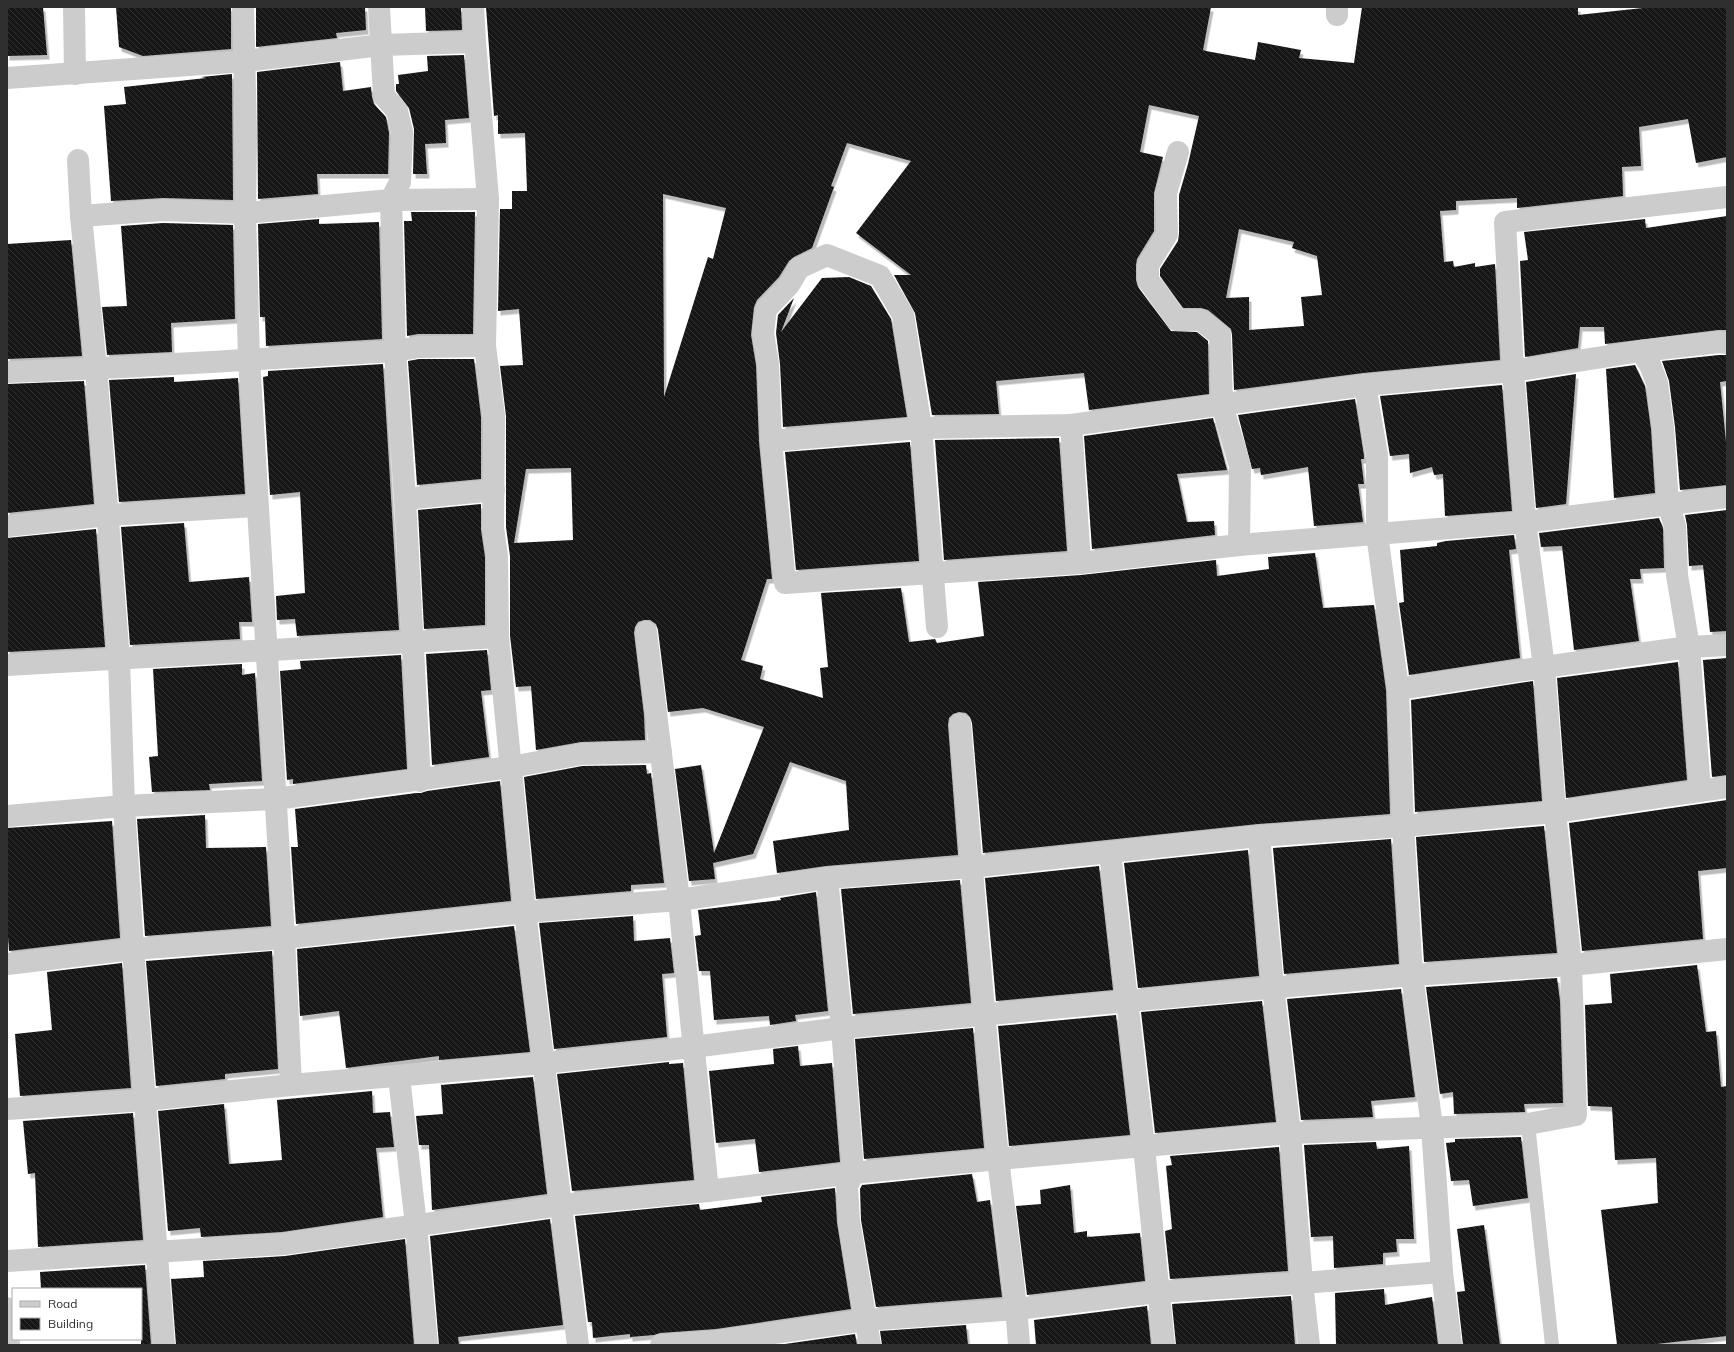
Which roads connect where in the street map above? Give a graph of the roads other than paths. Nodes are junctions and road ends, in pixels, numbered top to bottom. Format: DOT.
graph roads {
  1 [pos="74,7"];
  2 [pos="243,7"];
  3 [pos="379,7"];
  4 [pos="473,7"];
  5 [pos="475,42"];
  6 [pos="382,45"];
  7 [pos="245,61"];
  8 [pos="74,74"];
  9 [pos="7,78"];
  10 [pos="1178,152"];
  11 [pos="78,160"];
  12 [pos="1727,197"];
  13 [pos="488,199"];
  14 [pos="391,200"];
  15 [pos="245,213"];
  16 [pos="81,216"];
  17 [pos="1727,342"];
  18 [pos="486,346"];
  19 [pos="395,351"];
  20 [pos="1641,351"];
  21 [pos="249,359"];
  22 [pos="96,369"];
  23 [pos="1514,371"];
  24 [pos="7,372"];
  25 [pos="1365,385"];
  26 [pos="1222,405"];
  27 [pos="1071,425"];
  28 [pos="921,428"];
  29 [pos="771,441"];
  30 [pos="494,490"];
  31 [pos="1727,497"];
  32 [pos="405,499"];
  33 [pos="1668,504"];
  34 [pos="257,506"];
  35 [pos="108,515"];
  36 [pos="1525,522"];
  37 [pos="7,526"];
  38 [pos="1377,534"];
  39 [pos="1239,545"];
  40 [pos="1080,563"];
  41 [pos="932,572"];
  42 [pos="937,627"];
  43 [pos="646,632"];
  44 [pos="498,637"];
  45 [pos="412,641"];
  46 [pos="1727,645"];
  47 [pos="1689,647"];
  48 [pos="266,650"];
  49 [pos="119,660"];
  50 [pos="7,665"];
  51 [pos="1544,666"];
  52 [pos="1398,689"];
  53 [pos="960,724"];
  54 [pos="661,752"];
  55 [pos="510,767"];
  56 [pos="420,780"];
  57 [pos="1727,787"];
  58 [pos="1700,790"];
  59 [pos="275,799"];
  60 [pos="124,806"];
  61 [pos="1555,812"];
  62 [pos="7,816"];
  63 [pos="1403,826"];
  64 [pos="1259,836"];
  65 [pos="1110,853"];
  66 [pos="972,867"];
  67 [pos="827,878"];
  68 [pos="679,900"];
  69 [pos="525,912"];
  70 [pos="284,938"];
  71 [pos="133,949"];
  72 [pos="1727,949"];
  73 [pos="7,964"];
  74 [pos="1572,965"];
  75 [pos="1412,975"];
  76 [pos="1273,987"];
  77 [pos="1128,1001"];
  78 [pos="985,1014"];
  79 [pos="842,1028"];
  80 [pos="693,1047"];
  81 [pos="544,1063"];
  82 [pos="399,1076"];
  83 [pos="291,1085"];
  84 [pos="145,1100"];
  85 [pos="7,1109"];
  86 [pos="1528,1124"];
  87 [pos="1432,1127"];
  88 [pos="1290,1133"];
  89 [pos="1144,1146"];
  90 [pos="999,1159"];
  91 [pos="852,1173"];
  92 [pos="708,1191"];
  93 [pos="560,1205"];
  94 [pos="416,1225"];
  95 [pos="157,1253"];
  96 [pos="7,1261"];
  97 [pos="1442,1272"];
  98 [pos="1302,1284"];
  99 [pos="1157,1292"];
  100 [pos="7,1308"];
  101 [pos="1017,1309"];
  102 [pos="866,1320"];
  103 [pos="717,1343"];
  104 [pos="9,1345"];
  105 [pos="164,1345"];
  106 [pos="427,1345"];
  107 [pos="578,1345"];
  108 [pos="661,1345"];
  109 [pos="870,1345"];
  110 [pos="1019,1345"];
  111 [pos="1164,1345"];
  112 [pos="1309,1345"];
  113 [pos="1451,1345"];
  114 [pos="1552,1345"];
  1 -- 8 [label="street"];
  2 -- 7 [label="street"];
  3 -- 6 [label="street"];
  4 -- 5 [label="street"];
  5 -- 6 [label="street"];
  5 -- 13 [label="street"];
  6 -- 7 [label="street"];
  6 -- 14 [label="street"];
  7 -- 8 [label="street"];
  7 -- 15 [label="street"];
  8 -- 9 [label="street"];
  10 -- 26 [label="street"];
  11 -- 16 [label="street"];
  12 -- 23 [label="street"];
  13 -- 14 [label="street"];
  13 -- 18 [label="street"];
  14 -- 15 [label="street"];
  14 -- 19 [label="street"];
  15 -- 16 [label="street"];
  15 -- 21 [label="street"];
  16 -- 22 [label="street"];
  17 -- 20 [label="street"];
  18 -- 19 [label="street"];
  18 -- 30 [label="street"];
  19 -- 21 [label="street"];
  19 -- 32 [label="street"];
  20 -- 23 [label="street"];
  20 -- 33 [label="street"];
  21 -- 22 [label="street"];
  21 -- 34 [label="street"];
  22 -- 24 [label="street"];
  22 -- 35 [label="street"];
  23 -- 25 [label="street"];
  23 -- 36 [label="street"];
  25 -- 26 [label="street"];
  25 -- 38 [label="street"];
  26 -- 27 [label="street"];
  26 -- 39 [label="street"];
  27 -- 28 [label="street"];
  27 -- 40 [label="street"];
  28 -- 29 [label="street"];
  28 -- 29 [label="street"];
  28 -- 41 [label="street"];
  29 -- 41 [label="street"];
  30 -- 32 [label="street"];
  30 -- 44 [label="street"];
  31 -- 33 [label="street"];
  32 -- 45 [label="street"];
  33 -- 36 [label="street"];
  33 -- 47 [label="street"];
  34 -- 35 [label="street"];
  34 -- 48 [label="street"];
  35 -- 37 [label="street"];
  35 -- 49 [label="street"];
  36 -- 38 [label="street"];
  36 -- 51 [label="street"];
  38 -- 39 [label="street"];
  38 -- 52 [label="street"];
  39 -- 40 [label="street"];
  40 -- 41 [label="street"];
  41 -- 42 [label="street"];
  43 -- 54 [label="street"];
  44 -- 45 [label="street"];
  44 -- 55 [label="street"];
  45 -- 48 [label="street"];
  45 -- 56 [label="street"];
  46 -- 47 [label="street"];
  47 -- 51 [label="street"];
  47 -- 58 [label="street"];
  48 -- 49 [label="street"];
  48 -- 59 [label="street"];
  49 -- 50 [label="street"];
  49 -- 60 [label="street"];
  51 -- 52 [label="street"];
  51 -- 61 [label="street"];
  52 -- 63 [label="street"];
  53 -- 66 [label="street"];
  54 -- 55 [label="street"];
  54 -- 68 [label="street"];
  55 -- 56 [label="street"];
  55 -- 69 [label="street"];
  56 -- 59 [label="street"];
  57 -- 58 [label="street"];
  58 -- 61 [label="street"];
  59 -- 60 [label="street"];
  59 -- 70 [label="street"];
  60 -- 62 [label="street"];
  60 -- 71 [label="street"];
  61 -- 63 [label="street"];
  61 -- 74 [label="street"];
  63 -- 64 [label="street"];
  63 -- 75 [label="street"];
  64 -- 65 [label="street"];
  64 -- 76 [label="street"];
  65 -- 66 [label="street"];
  65 -- 77 [label="street"];
  66 -- 67 [label="street"];
  66 -- 78 [label="street"];
  67 -- 68 [label="street"];
  67 -- 79 [label="street"];
  68 -- 69 [label="street"];
  68 -- 80 [label="street"];
  69 -- 70 [label="street"];
  69 -- 81 [label="street"];
  70 -- 71 [label="street"];
  70 -- 83 [label="street"];
  71 -- 73 [label="street"];
  71 -- 84 [label="street"];
  72 -- 74 [label="street"];
  74 -- 75 [label="street"];
  74 -- 86 [label="street"];
  75 -- 76 [label="street"];
  75 -- 87 [label="street"];
  76 -- 77 [label="street"];
  76 -- 88 [label="street"];
  77 -- 78 [label="street"];
  77 -- 89 [label="street"];
  78 -- 79 [label="street"];
  78 -- 90 [label="street"];
  79 -- 80 [label="street"];
  79 -- 91 [label="street"];
  80 -- 81 [label="street"];
  80 -- 92 [label="street"];
  81 -- 82 [label="street"];
  81 -- 93 [label="street"];
  82 -- 83 [label="street"];
  82 -- 94 [label="street"];
  83 -- 84 [label="street"];
  84 -- 85 [label="street"];
  84 -- 95 [label="street"];
  86 -- 87 [label="street"];
  86 -- 114 [label="lane"];
  87 -- 88 [label="street"];
  87 -- 97 [label="street"];
  88 -- 89 [label="street"];
  88 -- 98 [label="street"];
  89 -- 90 [label="street"];
  89 -- 99 [label="street"];
  90 -- 91 [label="street"];
  90 -- 101 [label="street"];
  91 -- 92 [label="street"];
  91 -- 102 [label="street"];
  92 -- 93 [label="street"];
  93 -- 94 [label="street"];
  93 -- 107 [label="street"];
  94 -- 95 [label="street"];
  94 -- 106 [label="street"];
  95 -- 96 [label="street"];
  95 -- 105 [label="street"];
  97 -- 98 [label="street"];
  97 -- 113 [label="street"];
  98 -- 99 [label="street"];
  98 -- 112 [label="street"];
  99 -- 101 [label="street"];
  99 -- 111 [label="street"];
  100 -- 104 [label="street"];
  101 -- 102 [label="street"];
  101 -- 110 [label="street"];
  102 -- 103 [label="street"];
  102 -- 109 [label="street"];
  103 -- 108 [label="street"];
}
